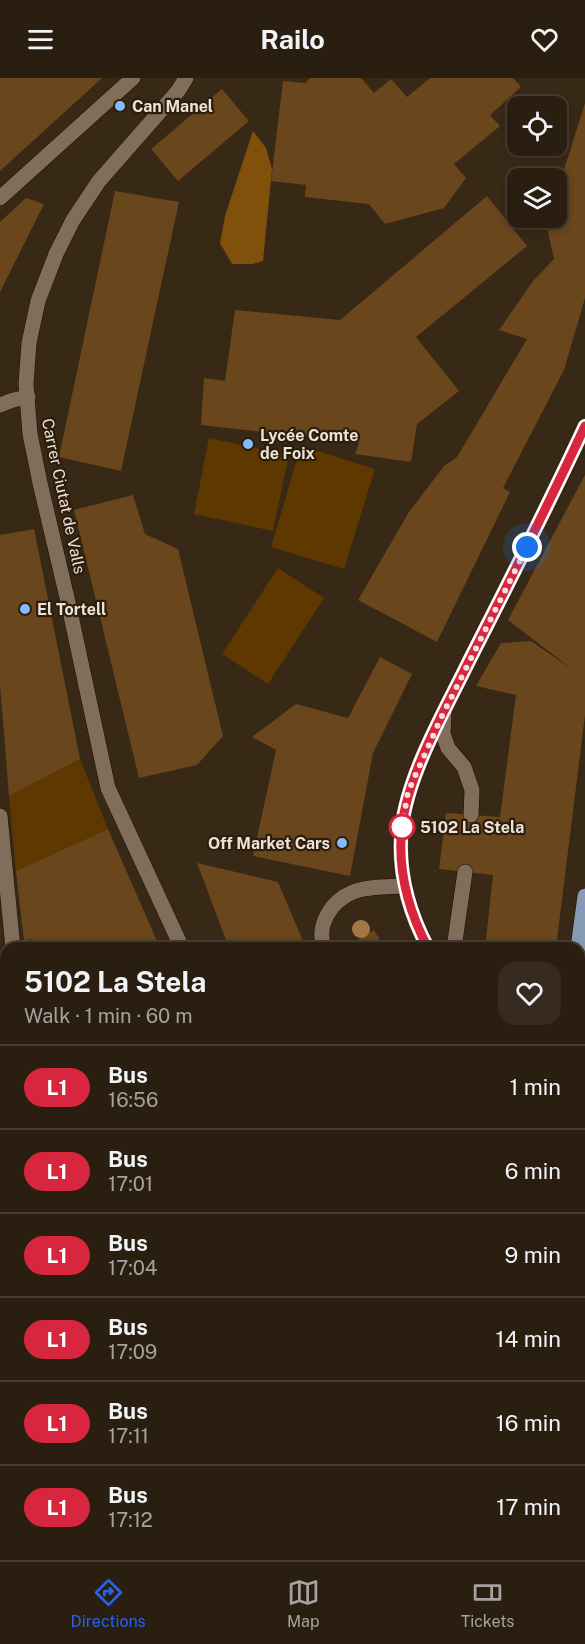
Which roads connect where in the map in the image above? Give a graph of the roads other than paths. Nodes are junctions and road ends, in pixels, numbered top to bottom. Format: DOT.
graph roads {
  1 [pos="133,78"];
  2 [pos="186,78"];
  3 [pos="0,198"];
  4 [pos="28,397"];
  5 [pos="0,405"];
  6 [pos="585,426"];
  7 [pos="444,711"];
  8 [pos="471,815"];
  9 [pos="0,816"];
  10 [pos="465,872"];
  11 [pos="404,886"];
  12 [pos="585,896"];
  13 [pos="12,942"];
  14 [pos="180,942"];
  15 [pos="322,942"];
  16 [pos="425,942"];
  17 [pos="455,942"];
  18 [pos="579,942"];
  1 -- 3 [label="street"];
  2 -- 4 [label="street, Carrer Ciutat de Valls"];
  4 -- 5 [label="street"];
  4 -- 14 [label="street, Carrer Ciutat de Valls"];
  6 -- 7 [label="street"];
  7 -- 8 [label="street"];
  7 -- 11 [label="street"];
  9 -- 13 [label="street"];
  10 -- 17 [label="street"];
  11 -- 15 [label="street"];
  11 -- 16 [label="street"];
  12 -- 18 [label="main road"];
}
